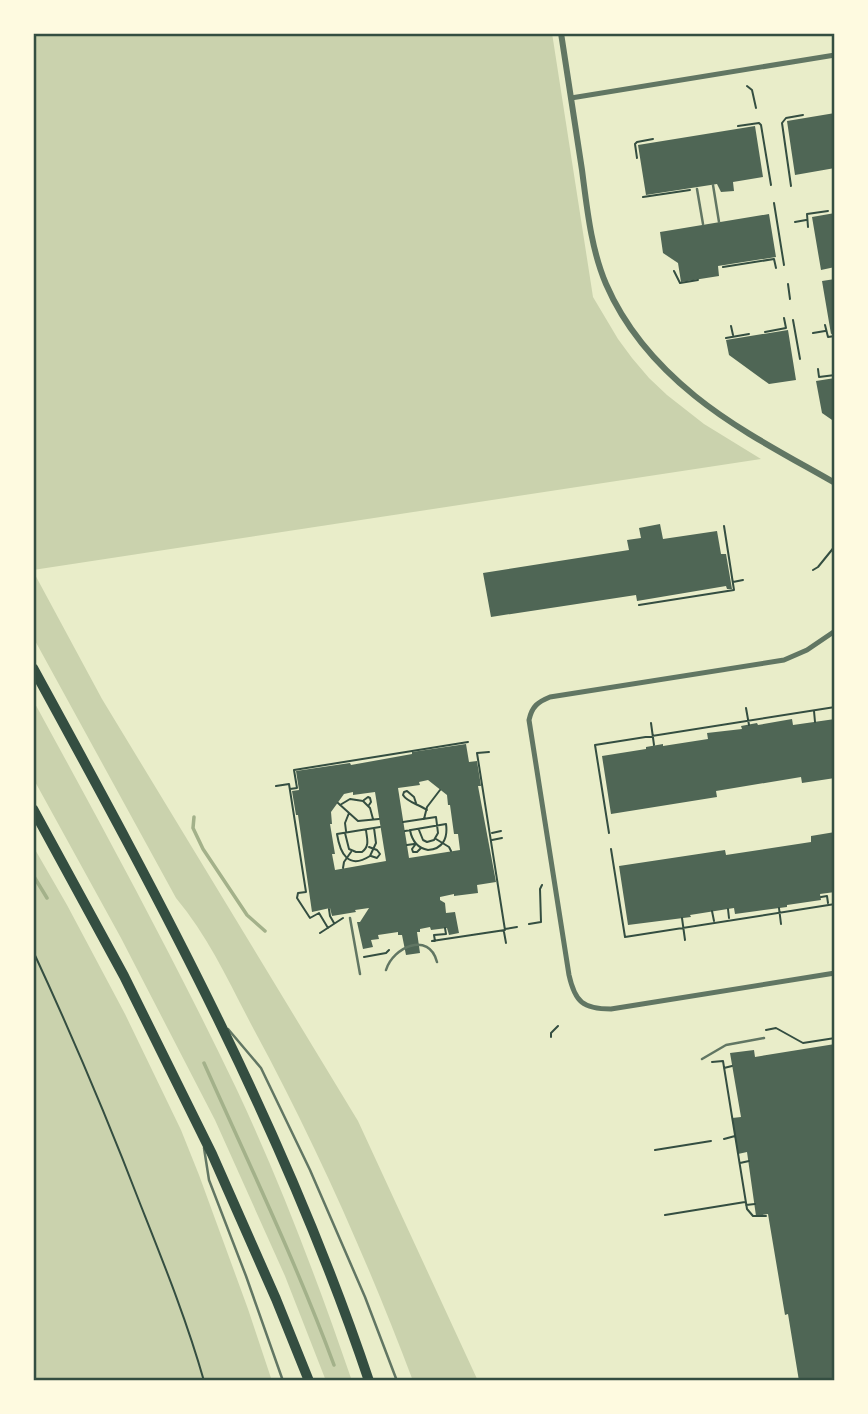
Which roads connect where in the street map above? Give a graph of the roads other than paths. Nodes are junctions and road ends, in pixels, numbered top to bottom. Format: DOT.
graph roads {
  1 [pos="561,33"];
  2 [pos="835,55"];
  3 [pos="571,98"];
  4 [pos="713,185"];
  5 [pos="695,189"];
  6 [pos="719,222"];
  7 [pos="703,224"];
  8 [pos="835,483"];
  9 [pos="835,631"];
  10 [pos="33,668"];
  11 [pos="33,809"];
  12 [pos="350,918"];
  13 [pos="437,962"];
  14 [pos="386,970"];
  15 [pos="835,973"];
  16 [pos="360,974"];
  17 [pos="219,1019"];
  18 [pos="764,1038"];
  19 [pos="702,1059"];
  20 [pos="201,1130"];
  21 [pos="283,1381"];
  22 [pos="309,1381"];
  23 [pos="369,1381"];
  24 [pos="397,1381"];
  1 -- 3 [label="street"];
  2 -- 3 [label="street"];
  3 -- 8 [label="street"];
  4 -- 6 [label="lane"];
  5 -- 7 [label="lane"];
  9 -- 15 [label="street"];
  10 -- 17 [label="highway"];
  11 -- 20 [label="highway"];
  12 -- 16 [label="lane"];
  13 -- 14 [label="lane"];
  17 -- 23 [label="highway"];
  17 -- 24 [label="lane"];
  18 -- 19 [label="lane"];
  20 -- 21 [label="lane"];
  20 -- 22 [label="highway"];
}
